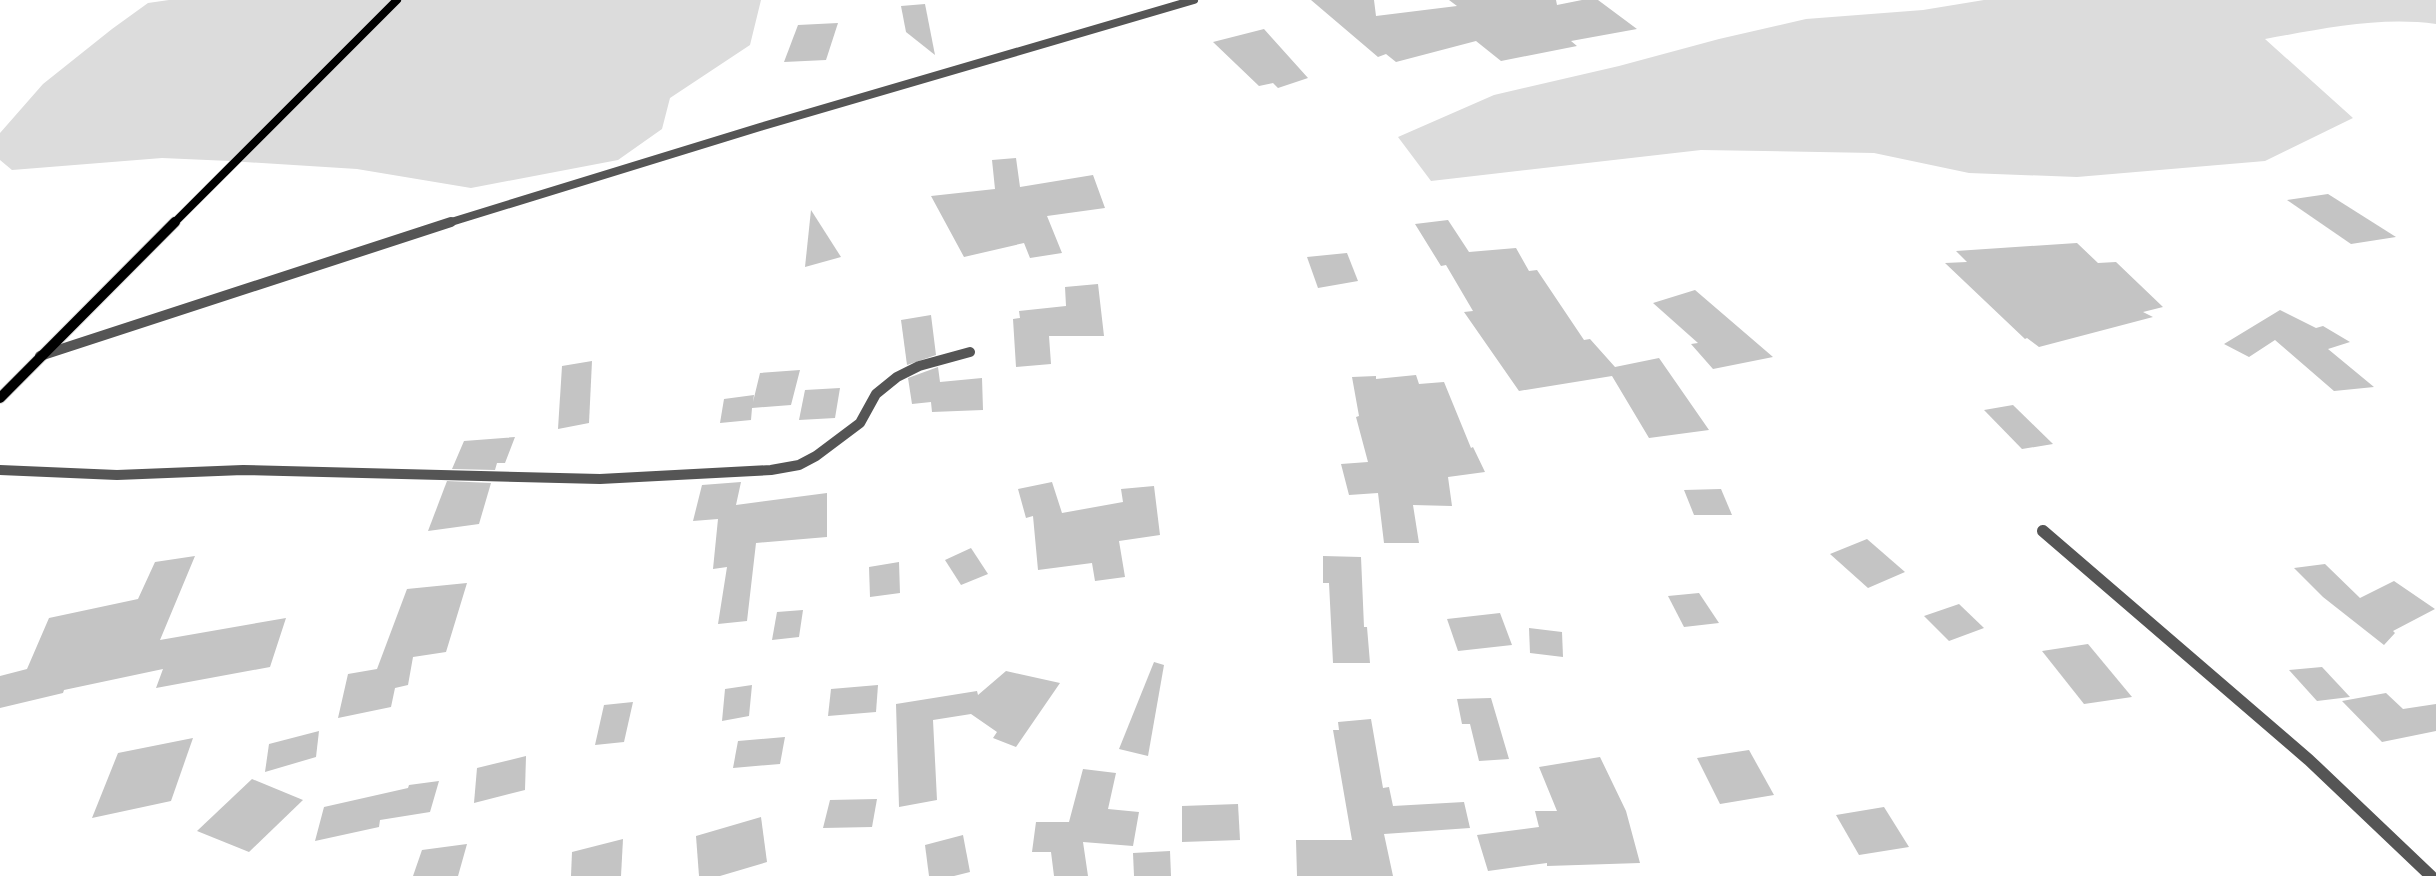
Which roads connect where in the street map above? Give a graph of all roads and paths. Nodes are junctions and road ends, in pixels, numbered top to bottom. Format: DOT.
graph roads {
  1 [pos="397,0"];
  2 [pos="1194,0"];
  3 [pos="970,352"];
  4 [pos="40,356"];
  5 [pos="0,398"];
  6 [pos="0,470"];
  7 [pos="2043,532"];
  8 [pos="2431,876"];
  1 -- 4 [label="main road"];
  2 -- 4 [label="street"];
  3 -- 6 [label="street"];
  4 -- 5 [label="main road"];
  7 -- 8 [label="street"];
}
